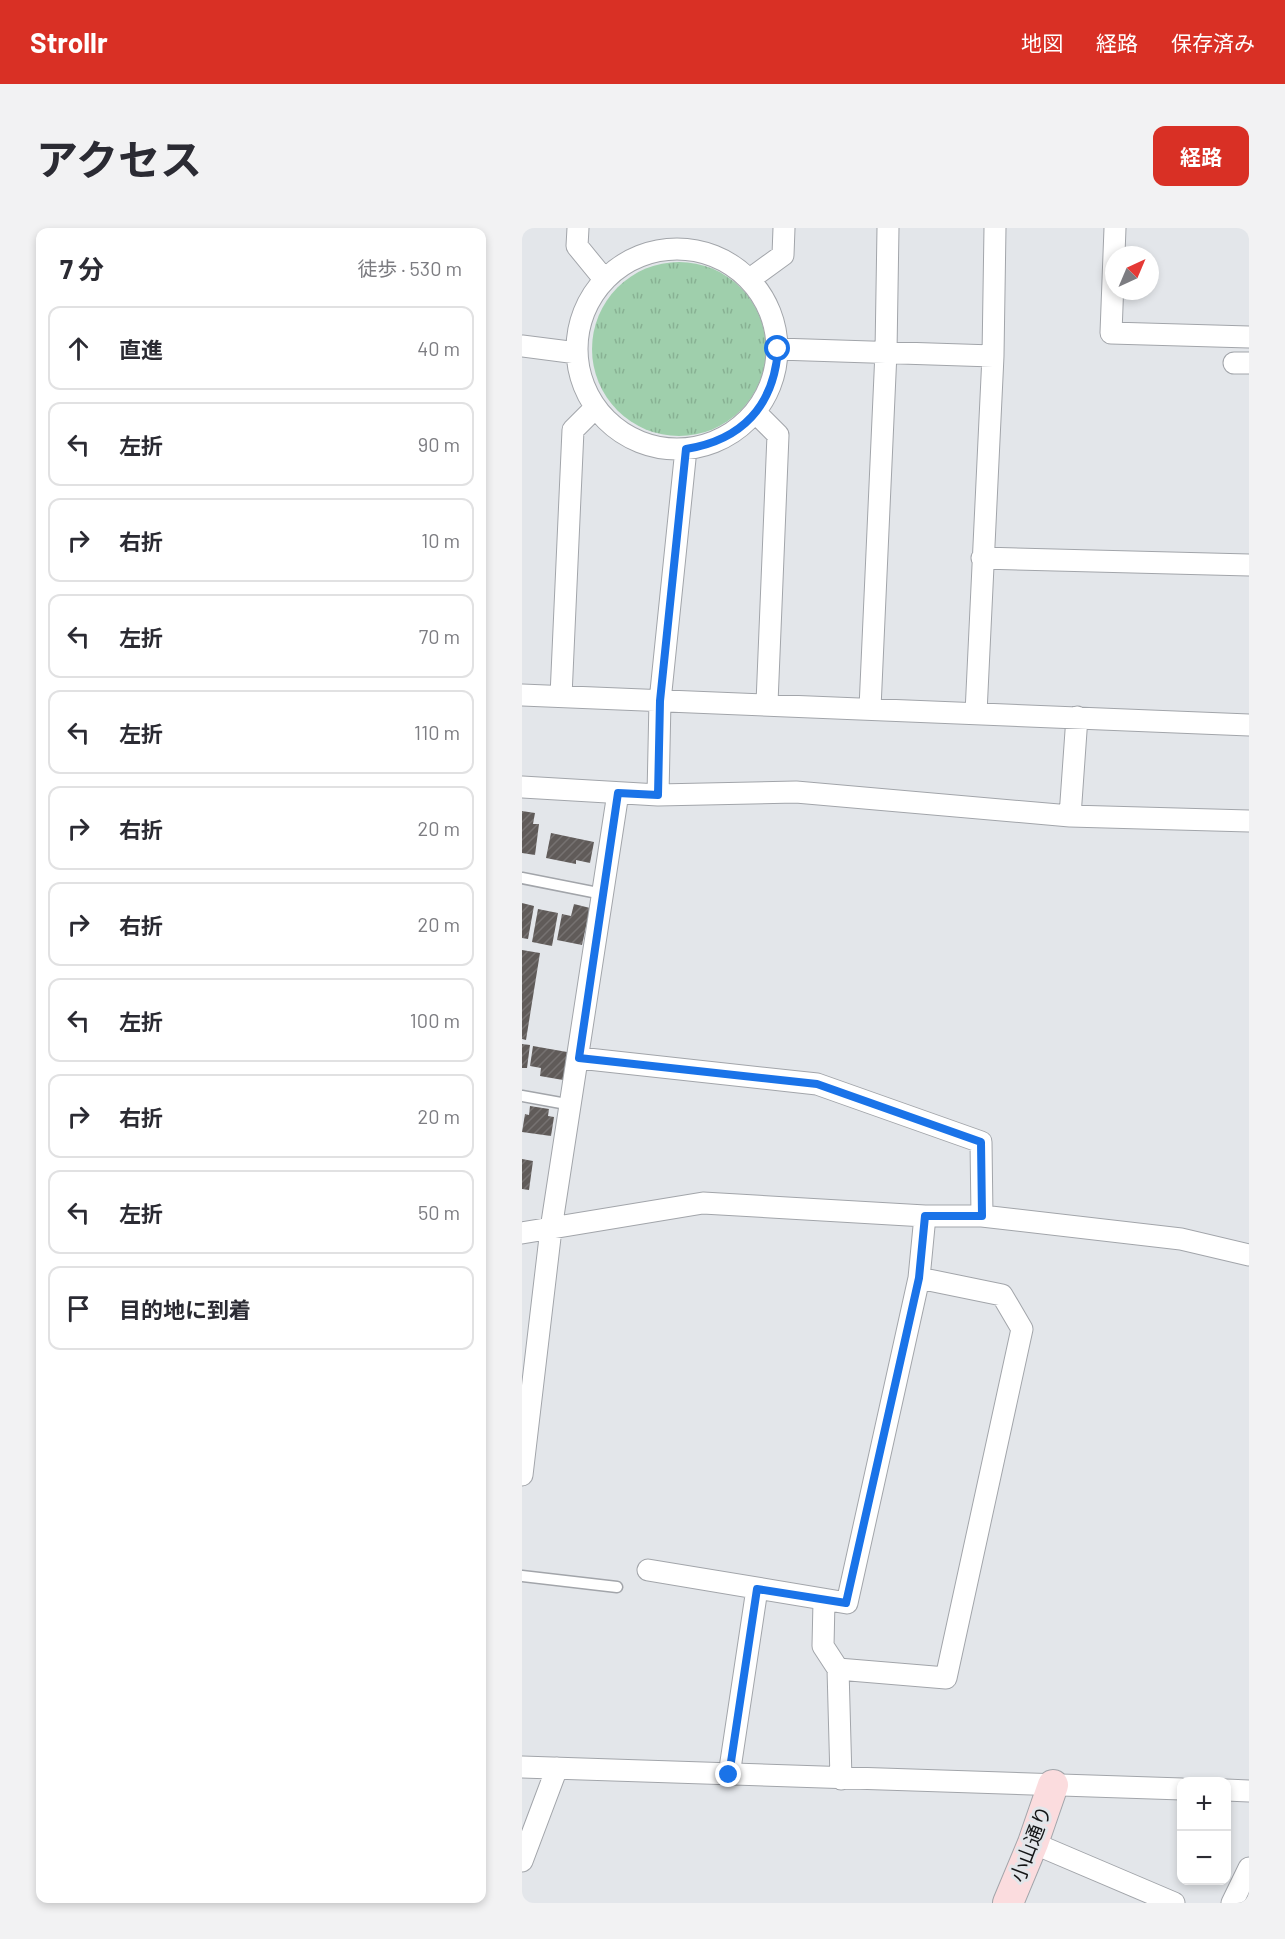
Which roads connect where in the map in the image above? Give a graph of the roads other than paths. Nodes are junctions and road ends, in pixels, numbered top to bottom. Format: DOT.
graph roads {
  1 [pos="578,228"];
  2 [pos="784,228"];
  3 [pos="888,228"];
  4 [pos="995,228"];
  5 [pos="1115,228"];
  6 [pos="671,238"];
  7 [pos="604,279"];
  8 [pos="750,279"];
  9 [pos="1249,337"];
  10 [pos="522,346"];
  11 [pos="778,349"];
  12 [pos="886,352"];
  13 [pos="577,353"];
  14 [pos="993,356"];
  15 [pos="595,408"];
  16 [pos="756,413"];
  17 [pos="686,449"];
  18 [pos="982,558"];
  19 [pos="1249,565"];
  20 [pos="522,695"];
  21 [pos="561,696"];
  22 [pos="660,701"];
  23 [pos="767,703"];
  24 [pos="870,708"];
  25 [pos="976,713"];
  26 [pos="1077,717"];
  27 [pos="1249,725"];
  28 [pos="522,788"];
  29 [pos="618,793"];
  30 [pos="658,795"];
  31 [pos="1070,816"];
  32 [pos="1249,821"];
  33 [pos="522,878"];
  34 [pos="603,894"];
  35 [pos="579,1058"];
  36 [pos="522,1096"];
  37 [pos="572,1105"];
  38 [pos="925,1216"];
  39 [pos="982,1216"];
  40 [pos="551,1229"];
  41 [pos="522,1233"];
  42 [pos="1249,1255"];
  43 [pos="919,1278"];
  44 [pos="522,1475"];
  45 [pos="648,1570"];
  46 [pos="522,1576"];
  47 [pos="617,1587"];
  48 [pos="757,1589"];
  49 [pos="824,1601"];
  50 [pos="838,1669"];
  51 [pos="522,1767"];
  52 [pos="557,1768"];
  53 [pos="729,1775"];
  54 [pos="841,1779"];
  55 [pos="1053,1785"];
  56 [pos="1177,1789"];
  57 [pos="1231,1791"];
  58 [pos="1249,1791"];
  59 [pos="1033,1843"];
  60 [pos="522,1861"];
  61 [pos="1249,1868"];
  62 [pos="1008,1903"];
  63 [pos="1174,1903"];
  64 [pos="1232,1903"];
  1 -- 7 [label="street"];
  2 -- 8 [label="street"];
  3 -- 12 [label="street"];
  4 -- 14 [label="street"];
  5 -- 9 [label="street"];
  6 -- 7 [label="street"];
  6 -- 8 [label="street"];
  7 -- 13 [label="street"];
  8 -- 11 [label="street"];
  10 -- 13 [label="street"];
  11 -- 12 [label="street"];
  11 -- 16 [label="street"];
  12 -- 14 [label="street"];
  12 -- 24 [label="street"];
  13 -- 15 [label="street"];
  14 -- 18 [label="street"];
  15 -- 17 [label="street"];
  15 -- 21 [label="street"];
  16 -- 17 [label="street"];
  16 -- 23 [label="street"];
  17 -- 22 [label="street"];
  18 -- 19 [label="street"];
  18 -- 25 [label="street"];
  20 -- 21 [label="street"];
  21 -- 22 [label="street"];
  22 -- 23 [label="street"];
  22 -- 30 [label="street"];
  23 -- 24 [label="street"];
  24 -- 25 [label="street"];
  25 -- 26 [label="street"];
  26 -- 27 [label="street"];
  26 -- 31 [label="street"];
  28 -- 29 [label="street"];
  29 -- 30 [label="street"];
  29 -- 34 [label="street"];
  30 -- 31 [label="street"];
  31 -- 32 [label="street"];
  33 -- 34 [label="lane"];
  34 -- 35 [label="street"];
  35 -- 37 [label="street"];
  35 -- 39 [label="street"];
  36 -- 37 [label="lane"];
  37 -- 40 [label="street"];
  38 -- 39 [label="street"];
  38 -- 40 [label="street"];
  38 -- 43 [label="street"];
  39 -- 42 [label="street"];
  40 -- 41 [label="street"];
  40 -- 44 [label="street"];
  43 -- 49 [label="street"];
  43 -- 50 [label="street"];
  45 -- 48 [label="street"];
  46 -- 47 [label="lane"];
  48 -- 49 [label="street"];
  48 -- 53 [label="street"];
  49 -- 50 [label="street"];
  50 -- 54 [label="street"];
  51 -- 52 [label="street"];
  52 -- 53 [label="street"];
  52 -- 60 [label="street"];
  53 -- 54 [label="street"];
  54 -- 55 [label="street"];
  55 -- 56 [label="street"];
  55 -- 59 [label="street, 小山通り"];
  57 -- 58 [label="street"];
  59 -- 62 [label="street, 小山通り"];
  59 -- 63 [label="street"];
  61 -- 64 [label="street"];
}
